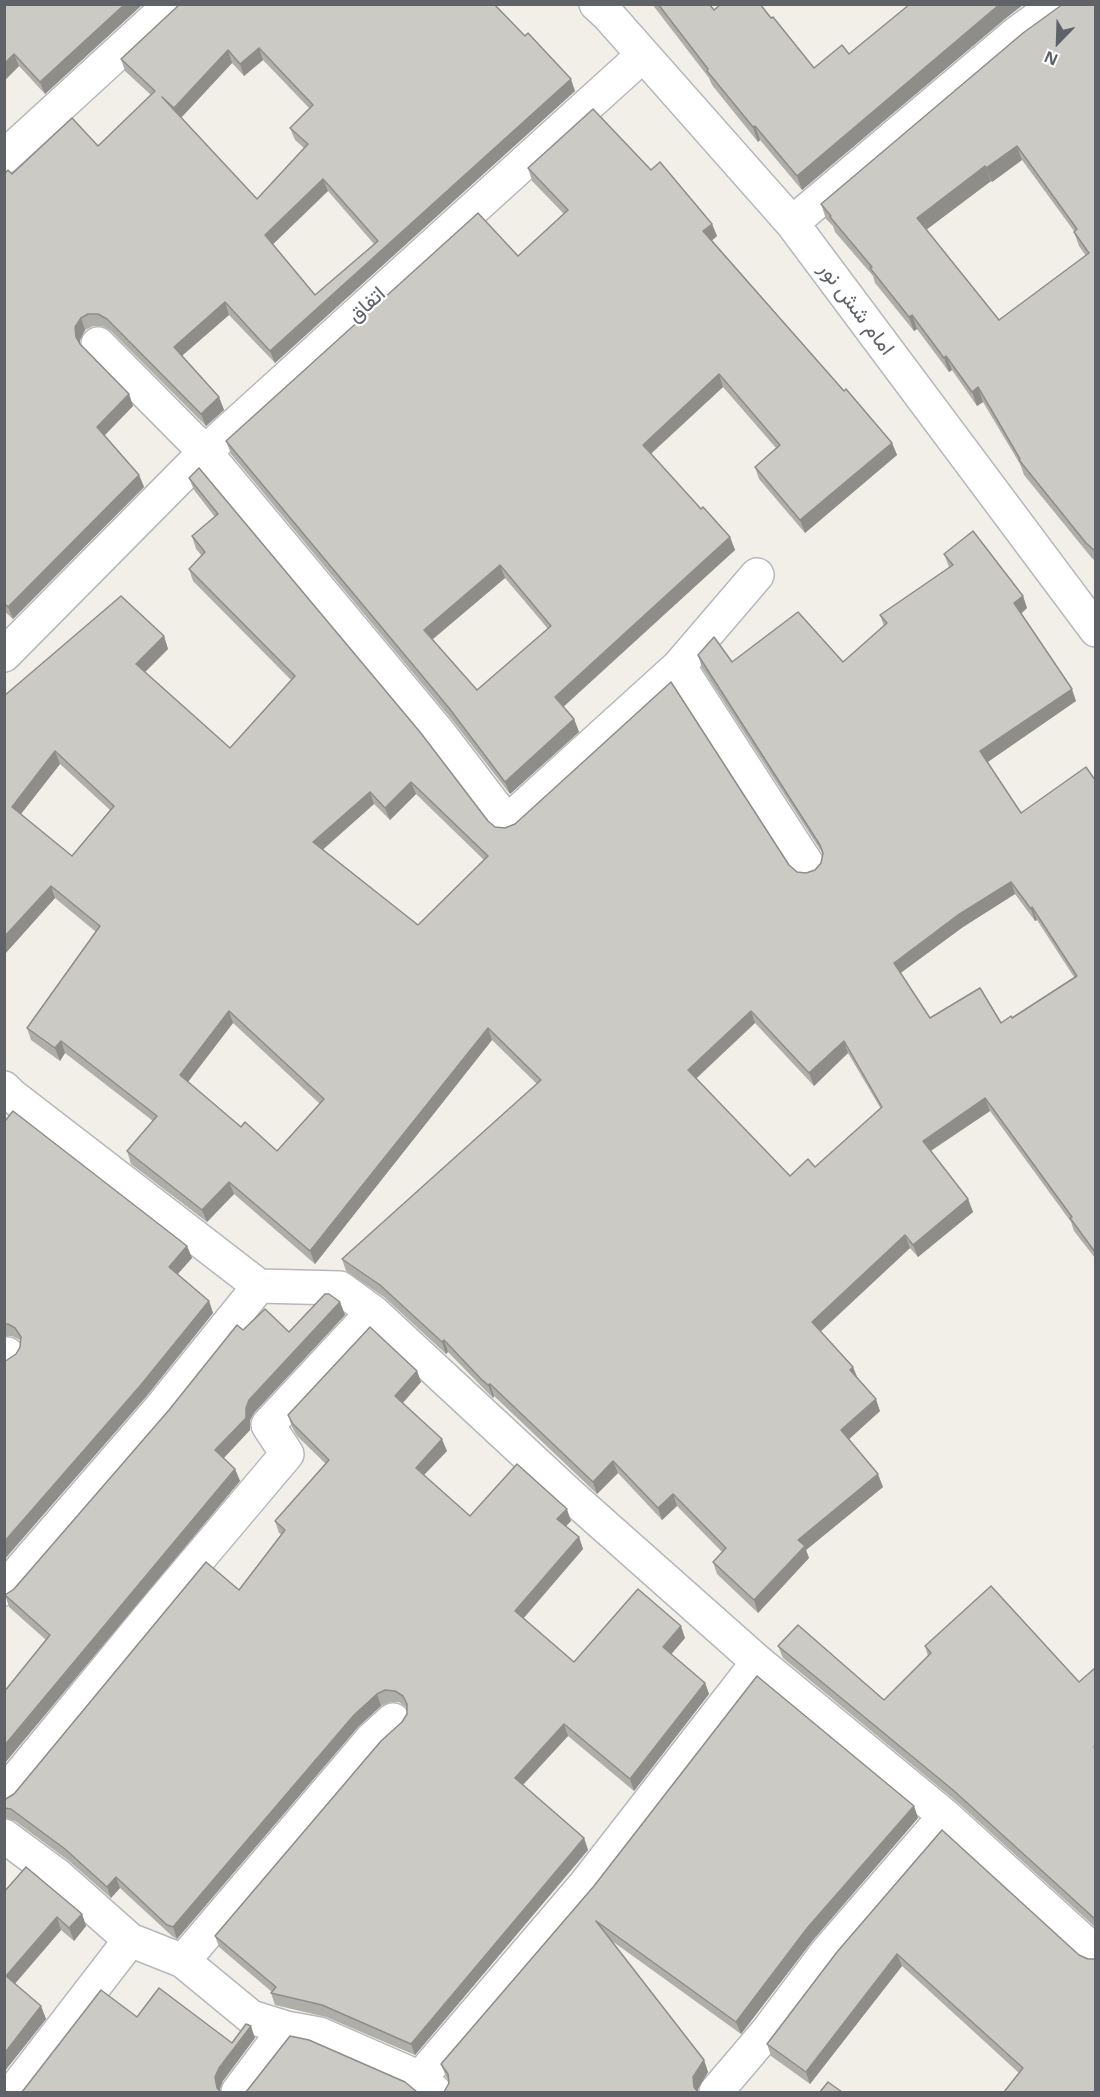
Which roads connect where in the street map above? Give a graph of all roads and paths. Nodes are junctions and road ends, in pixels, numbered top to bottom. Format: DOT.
graph roads {
  1 [pos="171,4"];
  2 [pos="1058,4"];
  3 [pos="610,8"];
  4 [pos="642,56"];
  5 [pos="4,157"];
  6 [pos="792,223"];
  7 [pos="98,344"];
  8 [pos="205,452"];
  9 [pos="757,575"];
  10 [pos="1095,630"];
  11 [pos="4,655"];
  12 [pos="679,666"];
  13 [pos="809,867"];
  14 [pos="7,1095"];
  15 [pos="259,1286"];
  16 [pos="373,1312"];
  17 [pos="4,1589"];
  18 [pos="758,1662"];
  19 [pos="393,1720"];
  20 [pos="4,1794"];
  21 [pos="945,1816"];
  22 [pos="4,1836"];
  23 [pos="130,1940"];
  24 [pos="1095,1953"];
  25 [pos="183,1961"];
  26 [pos="286,2028"];
  27 [pos="428,2085"];
  28 [pos="13,2092"];
  29 [pos="238,2092"];
  30 [pos="716,2092"];
  1 -- 5 [label="street"];
  2 -- 6 [label="street"];
  3 -- 4 [label="street, امام شش نور"];
  4 -- 6 [label="street, امام شش نور"];
  4 -- 8 [label="street, اتفاق"];
  6 -- 10 [label="street, امام شش نور"];
  7 -- 8 [label="street"];
  8 -- 11 [label="street, اتفاق"];
  8 -- 12 [label="street"];
  9 -- 12 [label="street"];
  12 -- 13 [label="street"];
  14 -- 15 [label="street"];
  15 -- 16 [label="street"];
  15 -- 17 [label="street"];
  16 -- 18 [label="street"];
  16 -- 20 [label="street"];
  18 -- 21 [label="street"];
  18 -- 27 [label="street"];
  19 -- 25 [label="street"];
  21 -- 24 [label="street"];
  21 -- 30 [label="street"];
  22 -- 23 [label="street"];
  23 -- 25 [label="street"];
  23 -- 28 [label="street"];
  25 -- 26 [label="street"];
  26 -- 27 [label="street"];
  26 -- 29 [label="street"];
}
